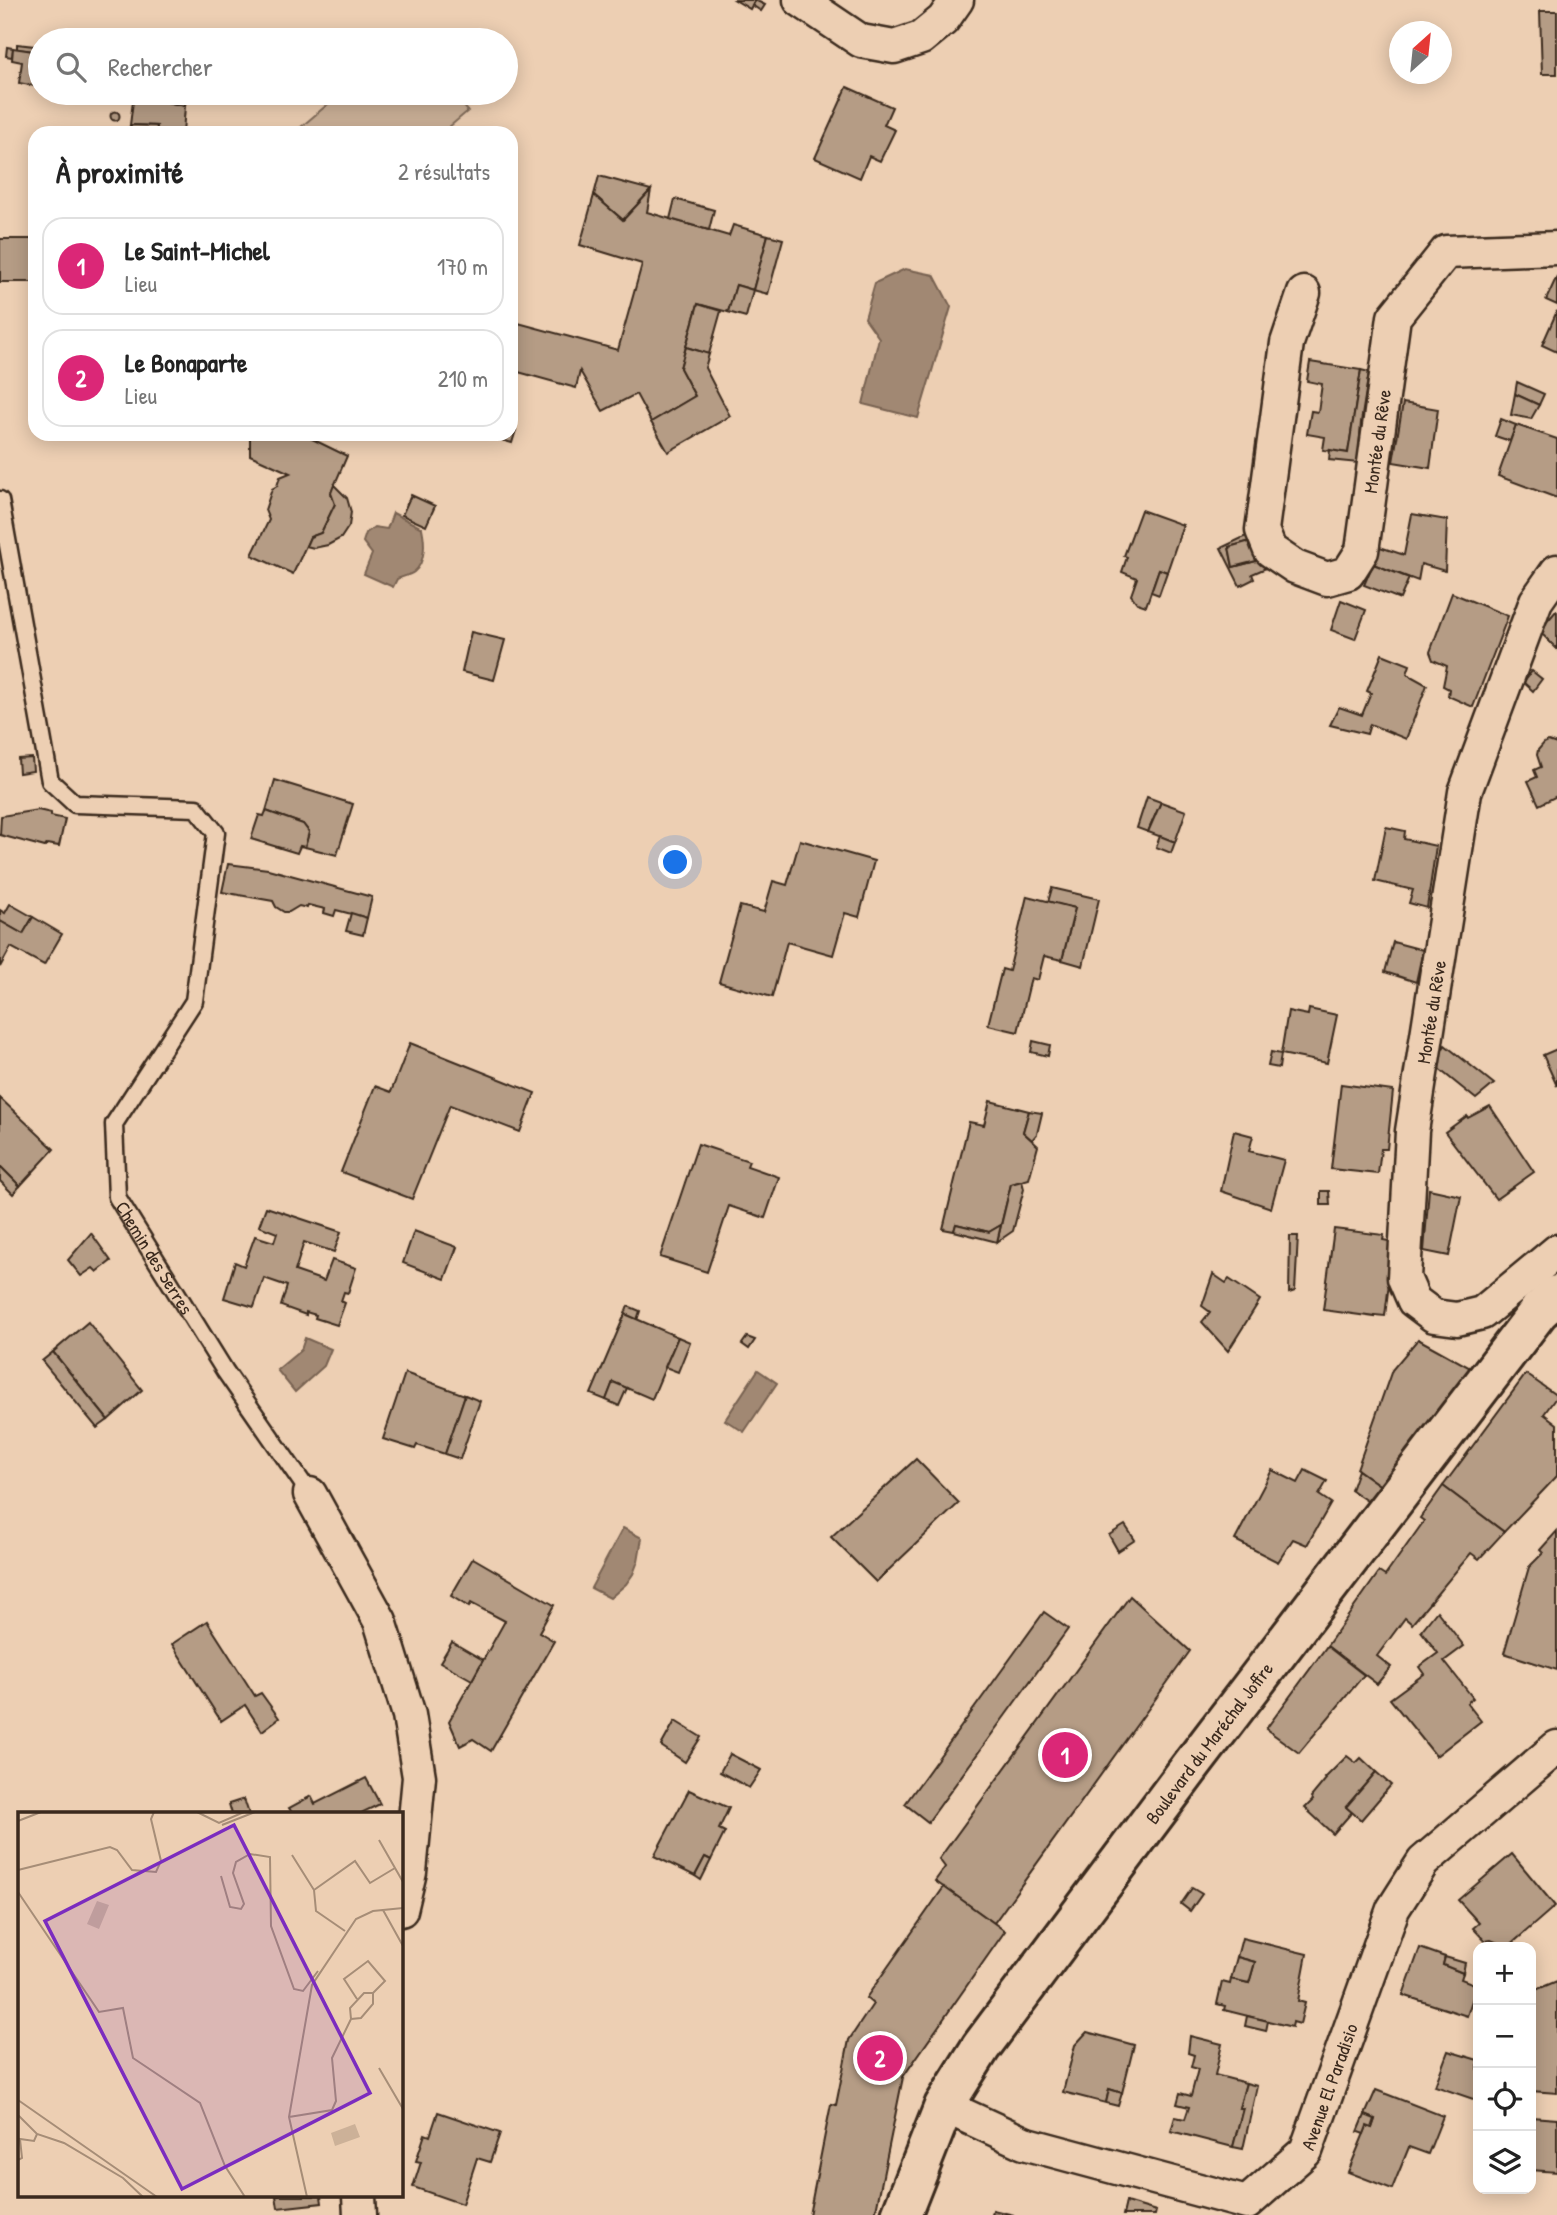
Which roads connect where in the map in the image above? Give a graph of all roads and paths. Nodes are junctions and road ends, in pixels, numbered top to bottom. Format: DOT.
graph roads {
  1 [pos="800,0"];
  2 [pos="957,0"];
  3 [pos="1557,248"];
  4 [pos="1304,293"];
  5 [pos="0,500"];
  6 [pos="1557,570"];
  7 [pos="1557,1251"];
  8 [pos="1557,1295"];
  9 [pos="310,1494"];
  10 [pos="1557,1746"];
  11 [pos="402,1905"];
  12 [pos="944,2106"];
  13 [pos="901,2215"];
  1 -- 2 [label="street"];
  3 -- 4 [label="street, Montée du Rêve"];
  5 -- 9 [label="lane, Chemin des Serres"];
  6 -- 7 [label="street, Montée du Rêve"];
  8 -- 12 [label="main road, Boulevard du Maréchal Joffre"];
  9 -- 11 [label="street, Chemin des Serres"];
  10 -- 12 [label="street, Avenue El Paradisio"];
  12 -- 13 [label="main road, Boulevard du Maréchal Joffre"];
}
